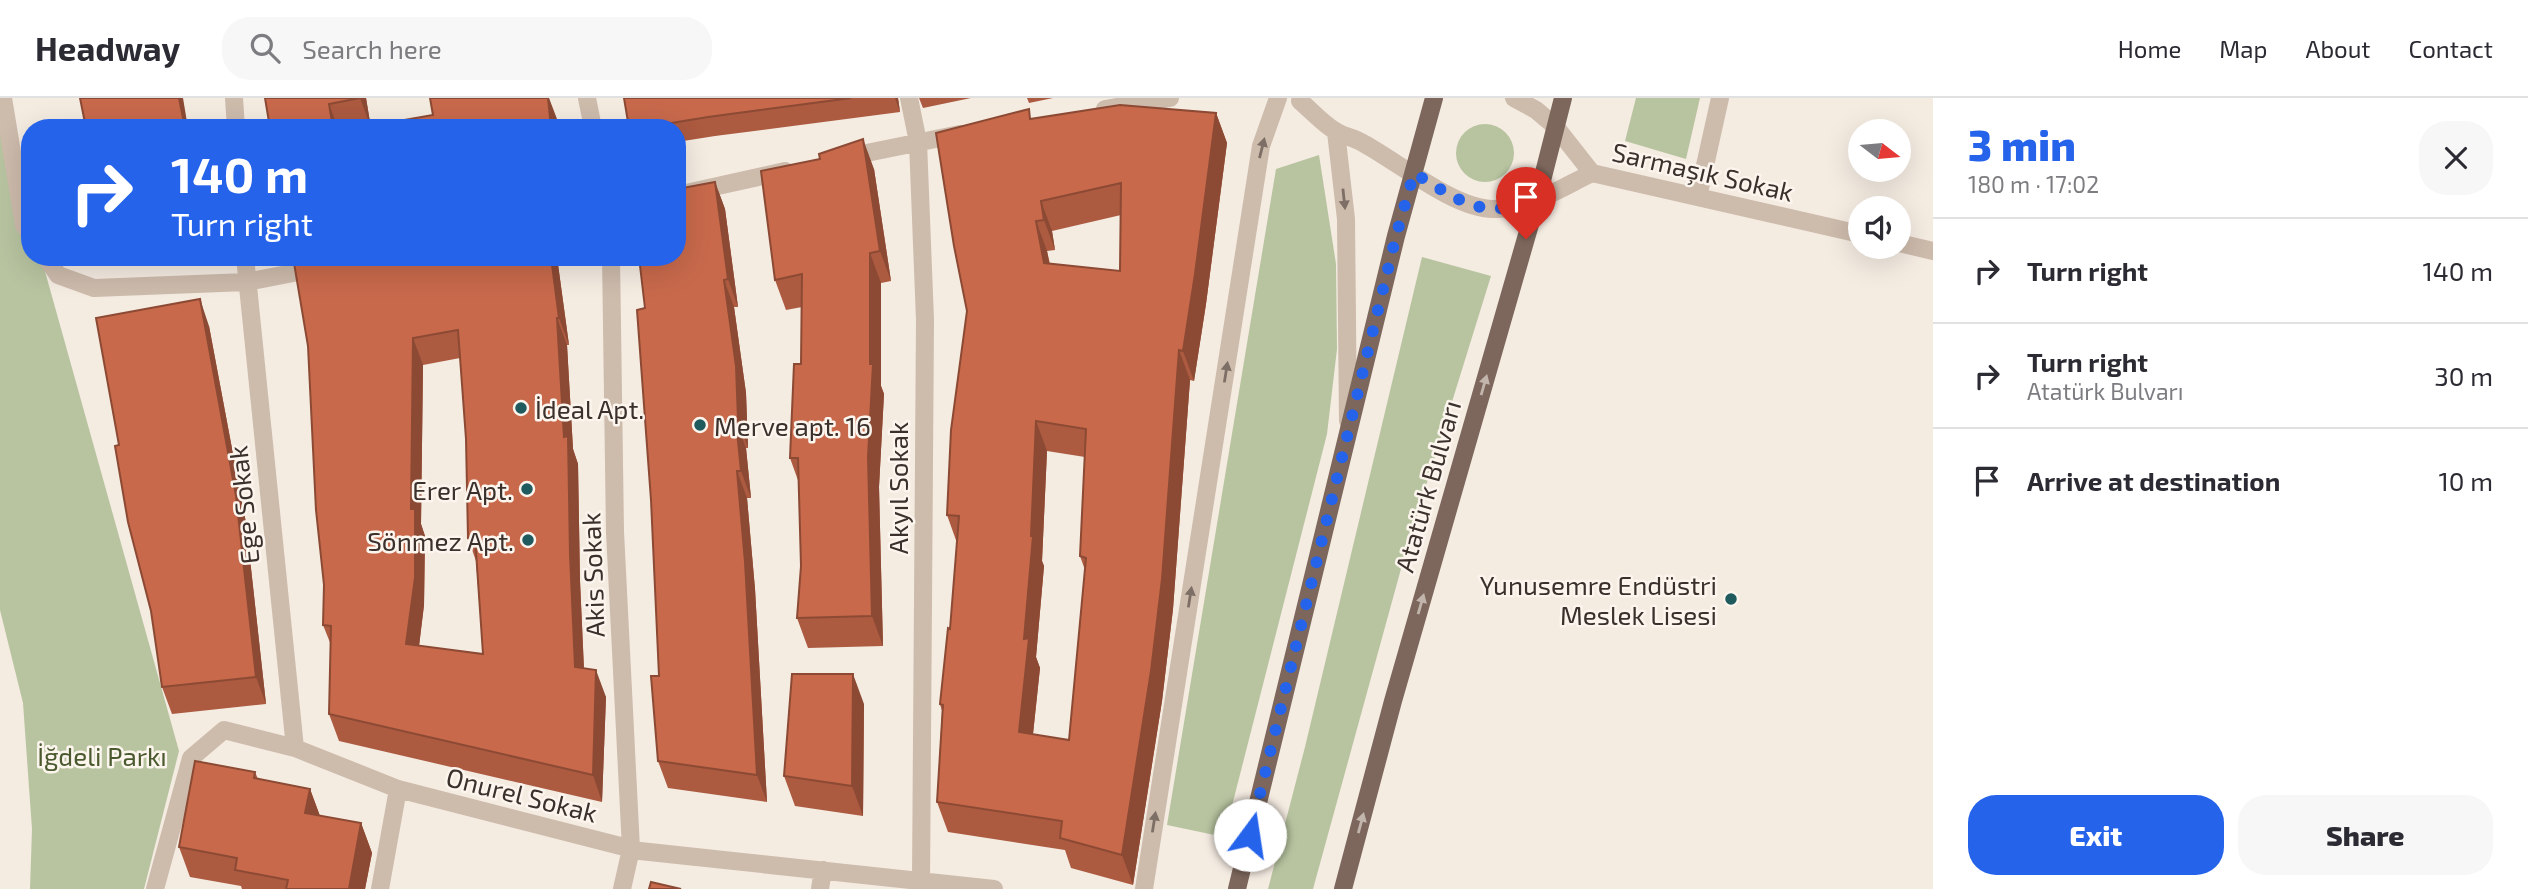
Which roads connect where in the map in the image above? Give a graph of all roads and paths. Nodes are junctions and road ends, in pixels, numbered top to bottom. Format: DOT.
graph roads {
  1 [pos="3,98"];
  2 [pos="234,98"];
  3 [pos="587,98"];
  4 [pos="909,98"];
  5 [pos="1170,98"];
  6 [pos="1278,98"];
  7 [pos="1434,98"];
  8 [pos="1514,98"];
  9 [pos="1563,98"];
  10 [pos="1720,98"];
  11 [pos="1300,99"];
  12 [pos="1091,112"];
  13 [pos="235,119"];
  14 [pos="591,119"];
  15 [pos="1555,126"];
  16 [pos="971,132"];
  17 [pos="1336,132"];
  18 [pos="918,142"];
  19 [pos="825,162"];
  20 [pos="798,168"];
  21 [pos="1414,173"];
  22 [pos="1592,173"];
  23 [pos="686,193"];
  24 [pos="1698,197"];
  25 [pos="1537,200"];
  26 [pos="21,207"];
  27 [pos="1848,231"];
  28 [pos="1911,246"];
  29 [pos="1933,251"];
  30 [pos="52,266"];
  31 [pos="245,266"];
  32 [pos="328,266"];
  33 [pos="611,266"];
  34 [pos="246,282"];
  35 [pos="1348,432"];
  36 [pos="295,748"];
  37 [pos="398,789"];
  38 [pos="631,849"];
  39 [pos="824,870"];
  40 [pos="921,880"];
  41 [pos="155,889"];
  42 [pos="380,889"];
  43 [pos="622,889"];
  44 [pos="821,889"];
  45 [pos="975,889"];
  46 [pos="994,889"];
  47 [pos="1144,889"];
  48 [pos="1237,889"];
  49 [pos="1343,889"];
  1 -- 26 [label="street"];
  2 -- 13 [label="street"];
  3 -- 14 [label="street"];
  4 -- 18 [label="street, Akyıl Sokak"];
  5 -- 12 [label="street"];
  47 -- 6 [label="street, one-way"];
  7 -- 21 [label="main road"];
  8 -- 15 [label="street, Sarmaşık Sokak"];
  9 -- 15 [label="main road, Atatürk Bulvarı"];
  10 -- 24 [label="street"];
  11 -- 17 [label="street"];
  15 -- 22 [label="street, Sarmaşık Sokak"];
  15 -- 25 [label="main road, Atatürk Bulvarı"];
  16 -- 18 [label="street"];
  17 -- 21 [label="street"];
  17 -- 35 [label="street, one-way"];
  18 -- 19 [label="street"];
  18 -- 40 [label="street, Akyıl Sokak"];
  20 -- 23 [label="street"];
  21 -- 25 [label="street"];
  21 -- 35 [label="main road"];
  22 -- 24 [label="street, Sarmaşık Sokak"];
  22 -- 25 [label="street"];
  24 -- 27 [label="street, Sarmaşık Sokak"];
  49 -- 25 [label="main road, Atatürk Bulvarı, one-way"];
  28 -- 29 [label="street"];
  30 -- 34 [label="street"];
  31 -- 34 [label="street, Ege Sokak"];
  32 -- 34 [label="street"];
  33 -- 38 [label="street, Akis Sokak"];
  34 -- 36 [label="street, Ege Sokak"];
  35 -- 48 [label="main road"];
  36 -- 37 [label="street, Onurel Sokak"];
  36 -- 41 [label="street, Onurel Sokak"];
  37 -- 38 [label="street, Onurel Sokak"];
  37 -- 42 [label="street"];
  38 -- 39 [label="street, Onurel Sokak"];
  38 -- 43 [label="street, Akis Sokak"];
  39 -- 40 [label="street, Onurel Sokak"];
  39 -- 44 [label="street"];
  40 -- 45 [label="street, Onurel Sokak"];
  45 -- 46 [label="street, Onurel Sokak"];
}
